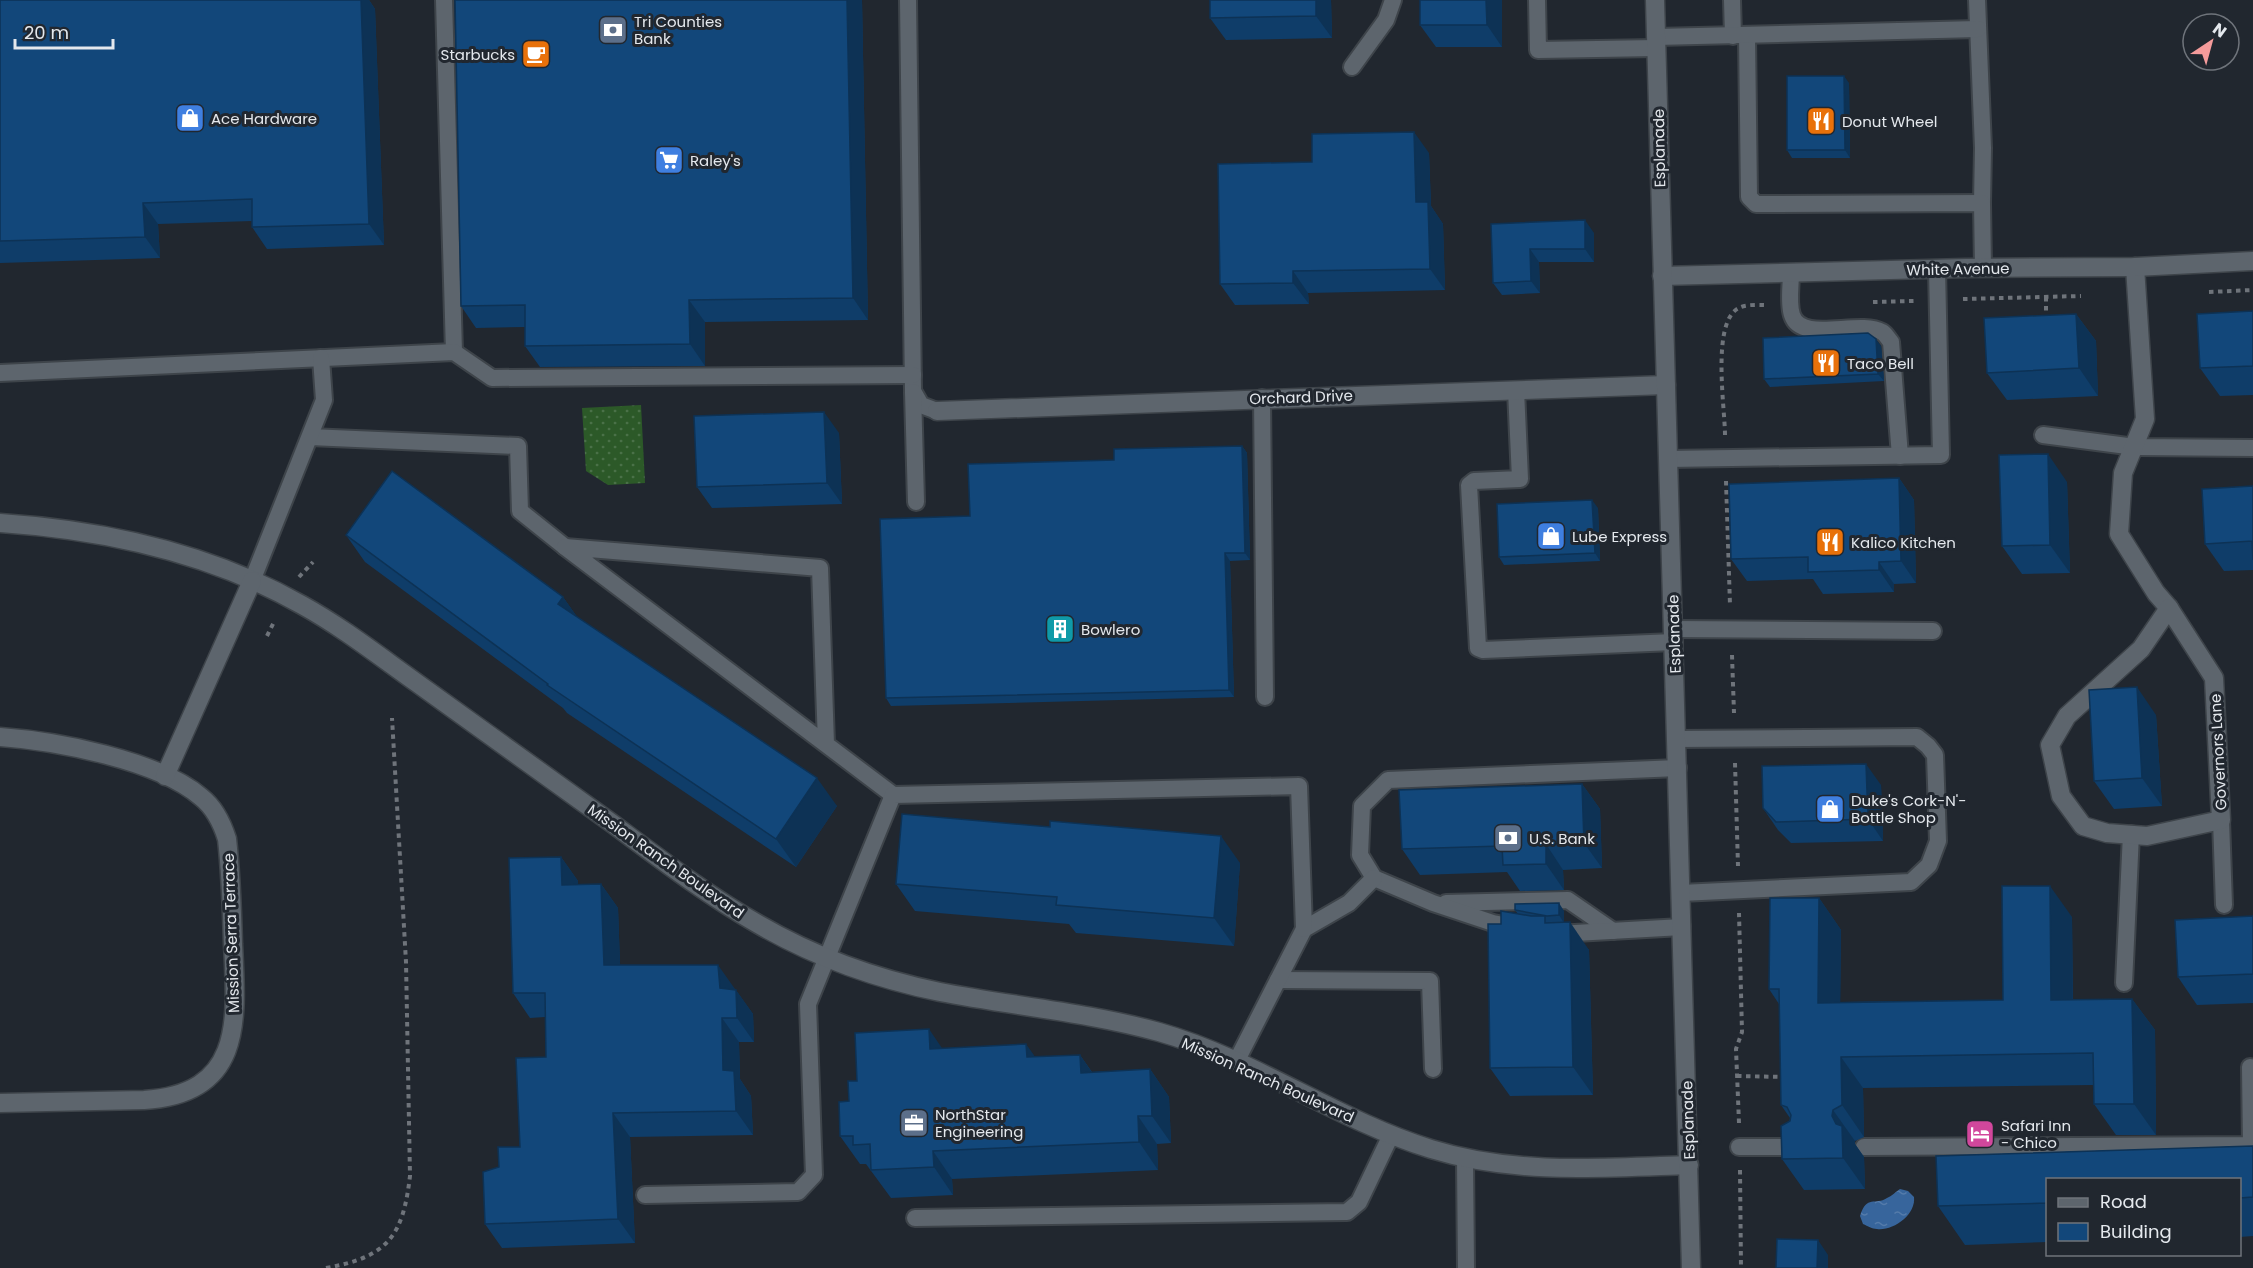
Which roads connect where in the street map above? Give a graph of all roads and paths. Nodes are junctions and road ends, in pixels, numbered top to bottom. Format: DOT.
graph roads {
  1 [pos="444,0"];
  2 [pos="908,0"];
  3 [pos="1393,0"];
  4 [pos="1537,0"];
  5 [pos="1655,0"];
  6 [pos="1732,0"];
  7 [pos="1977,0"];
  8 [pos="1978,29"];
  9 [pos="1740,36"];
  10 [pos="1656,43"];
  11 [pos="1352,68"];
  12 [pos="1982,203"];
  13 [pos="2253,261"];
  14 [pos="2135,267"];
  15 [pos="1983,268"];
  16 [pos="1937,269"];
  17 [pos="1791,273"];
  18 [pos="1662,276"];
  19 [pos="2046,297"];
  20 [pos="2047,332"];
  21 [pos="454,352"];
  22 [pos="321,358"];
  23 [pos="0,373"];
  24 [pos="913,383"];
  25 [pos="1666,385"];
  26 [pos="1516,390"];
  27 [pos="1262,398"];
  28 [pos="937,411"];
  29 [pos="2043,435"];
  30 [pos="310,438"];
  31 [pos="2135,447"];
  32 [pos="2253,448"];
  33 [pos="1900,456"];
  34 [pos="1668,459"];
  35 [pos="916,502"];
  36 [pos="0,523"];
  37 [pos="565,547"];
  38 [pos="252,581"];
  39 [pos="2169,608"];
  40 [pos="1933,631"];
  41 [pos="1674,636"];
  42 [pos="1265,697"];
  43 [pos="392,718"];
  44 [pos="0,737"];
  45 [pos="1676,739"];
  46 [pos="826,744"];
  47 [pos="1678,768"];
  48 [pos="165,776"];
  49 [pos="893,795"];
  50 [pos="2221,820"];
  51 [pos="2131,834"];
  52 [pos="1374,878"];
  53 [pos="1681,893"];
  54 [pos="1433,903"];
  55 [pos="2224,905"];
  56 [pos="1682,927"];
  57 [pos="1304,929"];
  58 [pos="1613,931"];
  59 [pos="826,957"];
  60 [pos="1278,980"];
  61 [pos="2124,983"];
  62 [pos="1236,1062"];
  63 [pos="2250,1067"];
  64 [pos="1432,1069"];
  65 [pos="1737,1076"];
  66 [pos="1791,1077"];
  67 [pos="0,1103"];
  68 [pos="1391,1135"];
  69 [pos="1739,1147"];
  70 [pos="1803,1147"];
  71 [pos="1864,1147"];
  72 [pos="1464,1159"];
  73 [pos="1689,1165"];
  74 [pos="645,1195"];
  75 [pos="915,1218"];
  76 [pos="326,1268"];
  77 [pos="1466,1268"];
  78 [pos="1691,1268"];
  1 -- 21 [label="lane"];
  2 -- 24 [label="lane"];
  3 -- 11 [label="lane"];
  4 -- 10 [label="lane"];
  5 -- 10 [label="street, Esplanade"];
  6 -- 9 [label="lane"];
  7 -- 8 [label="lane"];
  8 -- 9 [label="lane"];
  8 -- 12 [label="lane"];
  9 -- 10 [label="lane"];
  9 -- 12 [label="lane"];
  10 -- 18 [label="street, Esplanade"];
  12 -- 15 [label="lane"];
  13 -- 14 [label="street, White Avenue"];
  14 -- 15 [label="street, White Avenue"];
  14 -- 31 [label="street, Governors Lane"];
  15 -- 16 [label="street, White Avenue"];
  16 -- 17 [label="street, White Avenue"];
  16 -- 33 [label="lane"];
  17 -- 18 [label="street, White Avenue"];
  17 -- 33 [label="lane"];
  18 -- 25 [label="street, Esplanade"];
  19 -- 20 [label="path"];
  21 -- 22 [label="lane"];
  21 -- 24 [label="lane"];
  22 -- 23 [label="lane"];
  22 -- 30 [label="lane"];
  24 -- 28 [label="lane"];
  24 -- 35 [label="lane"];
  25 -- 26 [label="street, Orchard Drive"];
  25 -- 34 [label="street, Esplanade"];
  26 -- 27 [label="street, Orchard Drive"];
  26 -- 41 [label="lane"];
  27 -- 28 [label="street, Orchard Drive"];
  27 -- 42 [label="lane"];
  29 -- 31 [label="lane"];
  30 -- 37 [label="lane"];
  30 -- 38 [label="lane"];
  31 -- 32 [label="lane"];
  31 -- 39 [label="street, Governors Lane"];
  33 -- 34 [label="lane"];
  34 -- 41 [label="street, Esplanade"];
  36 -- 38 [label="street, Mission Ranch Boulevard"];
  37 -- 46 [label="lane"];
  37 -- 46 [label="lane"];
  38 -- 48 [label="street"];
  38 -- 59 [label="street, Mission Ranch Boulevard"];
  39 -- 50 [label="street, Governors Lane"];
  39 -- 51 [label="street, Governors Lane"];
  40 -- 41 [label="lane"];
  41 -- 45 [label="street, Esplanade"];
  43 -- 76 [label="path"];
  44 -- 48 [label="street, Mission Serra Terrace"];
  45 -- 47 [label="street, Esplanade"];
  45 -- 53 [label="lane"];
  46 -- 49 [label="lane"];
  47 -- 52 [label="lane"];
  47 -- 53 [label="street, Esplanade"];
  48 -- 67 [label="street, Mission Serra Terrace"];
  49 -- 57 [label="lane"];
  49 -- 59 [label="lane"];
  50 -- 51 [label="street, Governors Lane"];
  50 -- 55 [label="lane"];
  51 -- 61 [label="lane"];
  52 -- 54 [label="lane"];
  52 -- 57 [label="lane"];
  53 -- 56 [label="street, Esplanade"];
  54 -- 58 [label="lane"];
  54 -- 58 [label="lane"];
  56 -- 58 [label="lane"];
  56 -- 73 [label="street, Esplanade"];
  57 -- 60 [label="lane"];
  59 -- 62 [label="street, Mission Ranch Boulevard"];
  59 -- 74 [label="lane"];
  60 -- 62 [label="lane"];
  60 -- 64 [label="lane"];
  62 -- 68 [label="street, Mission Ranch Boulevard"];
  63 -- 71 [label="lane"];
  65 -- 66 [label="path"];
  68 -- 72 [label="street, Mission Ranch Boulevard"];
  68 -- 75 [label="lane"];
  69 -- 70 [label="lane"];
  72 -- 73 [label="street, Mission Ranch Boulevard"];
  72 -- 77 [label="lane"];
  73 -- 78 [label="street, Esplanade"];
}
